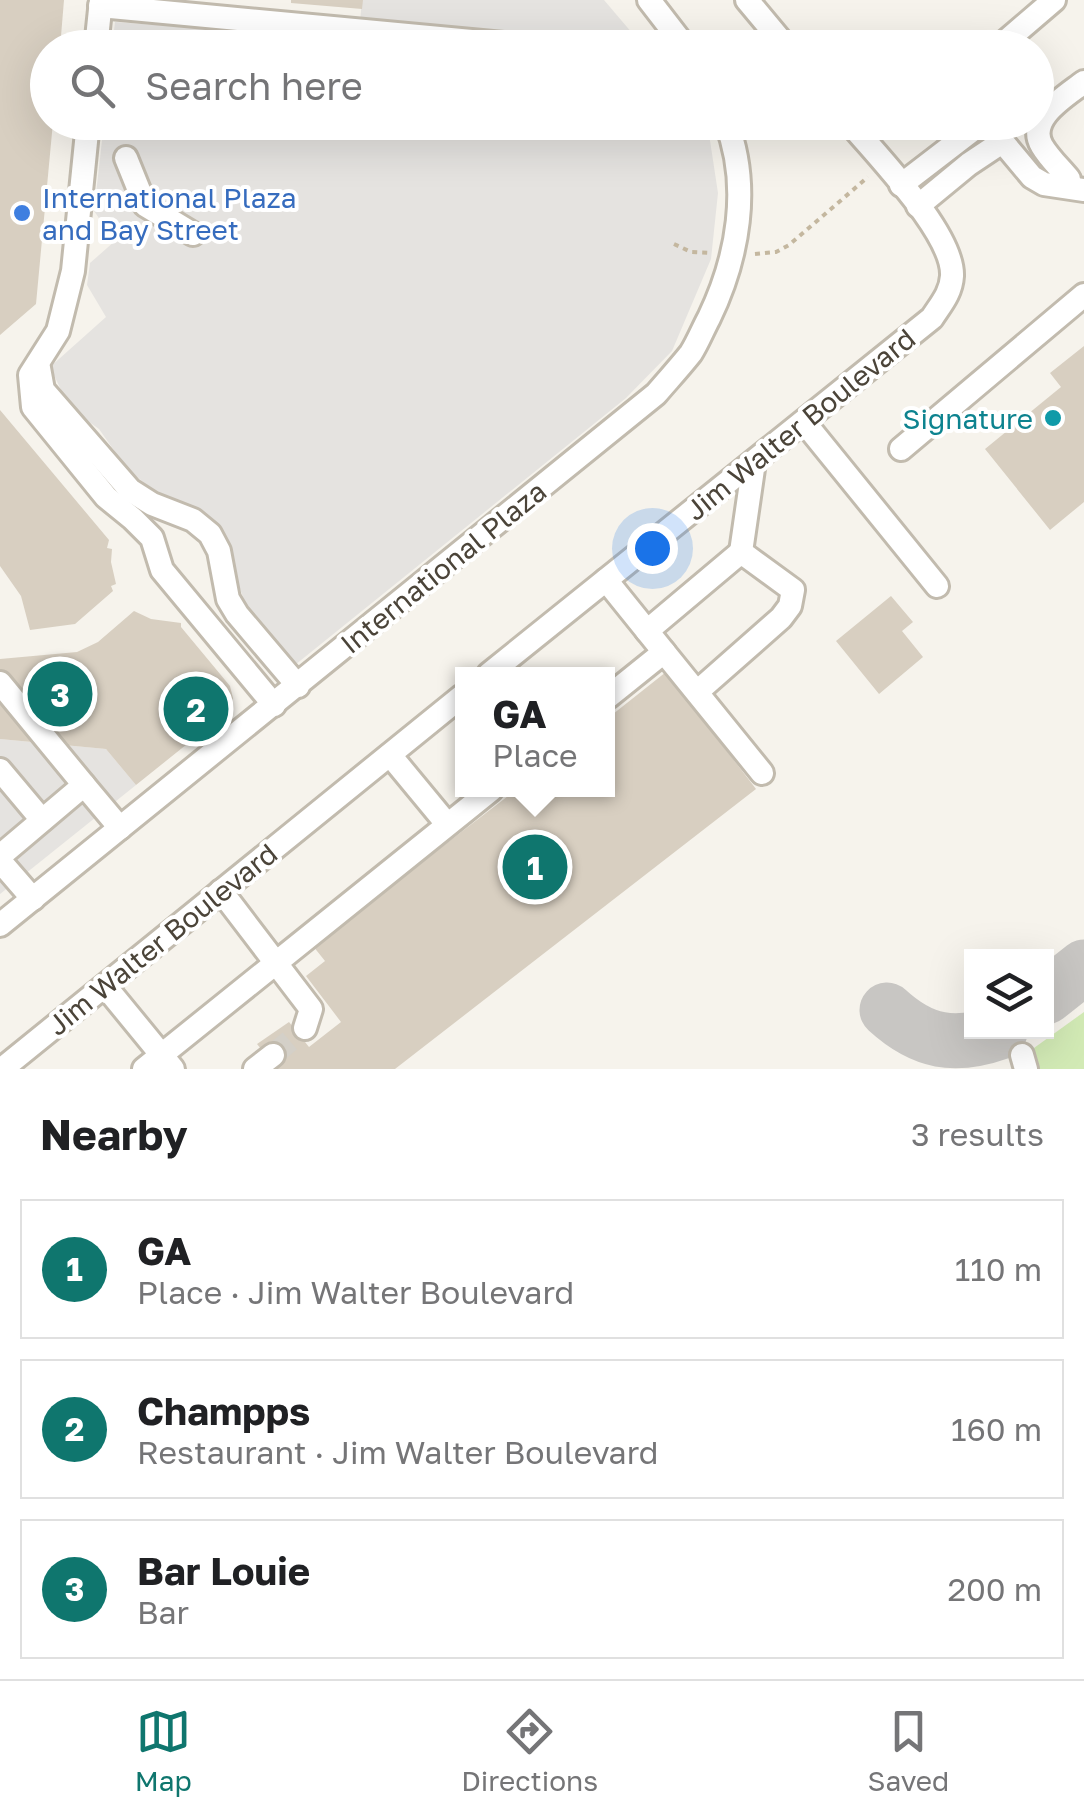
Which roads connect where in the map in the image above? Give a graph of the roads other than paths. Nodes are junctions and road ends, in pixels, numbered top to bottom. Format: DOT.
graph roads {
  1 [pos="649,0"];
  2 [pos="747,0"];
  3 [pos="1054,0"];
  4 [pos="101,3"];
  5 [pos="98,30"];
  6 [pos="368,30"];
  7 [pos="672,30"];
  8 [pos="771,30"];
  9 [pos="1019,30"];
  10 [pos="1084,82"];
  11 [pos="1054,107"];
  12 [pos="86,140"];
  13 [pos="731,140"];
  14 [pos="864,140"];
  15 [pos="960,140"];
  16 [pos="1039,140"];
  17 [pos="1002,142"];
  18 [pos="126,158"];
  19 [pos="1074,181"];
  20 [pos="901,185"];
  21 [pos="918,206"];
  22 [pos="193,234"];
  23 [pos="1084,295"];
  24 [pos="38,360"];
  25 [pos="804,422"];
  26 [pos="902,449"];
  27 [pos="754,462"];
  28 [pos="741,552"];
  29 [pos="606,580"];
  30 [pos="937,586"];
  31 [pos="647,631"];
  32 [pos="664,652"];
  33 [pos="499,667"];
  34 [pos="0,683"];
  35 [pos="298,686"];
  36 [pos="615,691"];
  37 [pos="697,692"];
  38 [pos="455,702"];
  39 [pos="274,705"];
  40 [pos="390,755"];
  41 [pos="0,770"];
  42 [pos="762,773"];
  43 [pos="84,785"];
  44 [pos="482,797"];
  45 [pos="42,820"];
  46 [pos="447,824"];
  47 [pos="120,828"];
  48 [pos="0,858"];
  49 [pos="220,891"];
  50 [pos="32,899"];
  51 [pos="0,925"];
  52 [pos="275,961"];
  53 [pos="104,986"];
  54 [pos="306,1028"];
  55 [pos="159,1064"];
  56 [pos="2,1069"];
  1 -- 7 [label="street"];
  2 -- 8 [label="street"];
  3 -- 9 [label="street"];
  4 -- 5 [label="street"];
  4 -- 6 [label="street"];
  10 -- 11 [label="street"];
  12 -- 24 [label="street"];
  13 -- 35 [label="street, International Plaza"];
  14 -- 20 [label="street"];
  15 -- 20 [label="street"];
  16 -- 19 [label="street"];
  17 -- 19 [label="street"];
  17 -- 21 [label="street"];
  18 -- 22 [label="street"];
  20 -- 21 [label="street"];
  21 -- 25 [label="street, Jim Walter Boulevard"];
  23 -- 26 [label="street"];
  24 -- 35 [label="street"];
  24 -- 39 [label="street"];
  25 -- 27 [label="street, Jim Walter Boulevard"];
  25 -- 30 [label="street"];
  27 -- 28 [label="street"];
  27 -- 29 [label="street, Jim Walter Boulevard"];
  28 -- 31 [label="street"];
  28 -- 37 [label="street"];
  29 -- 31 [label="street"];
  29 -- 33 [label="street, Jim Walter Boulevard"];
  31 -- 32 [label="street"];
  32 -- 36 [label="street"];
  32 -- 37 [label="street"];
  34 -- 43 [label="street"];
  35 -- 39 [label="street, International Plaza"];
  37 -- 42 [label="street"];
  38 -- 40 [label="street, Jim Walter Boulevard"];
  39 -- 47 [label="street, International Plaza"];
  40 -- 46 [label="street"];
  40 -- 49 [label="street, Jim Walter Boulevard"];
  41 -- 45 [label="street"];
  43 -- 45 [label="street"];
  43 -- 47 [label="street"];
  44 -- 46 [label="street"];
  45 -- 48 [label="street"];
  46 -- 52 [label="street"];
  47 -- 50 [label="street, International Plaza"];
  48 -- 50 [label="street"];
  49 -- 52 [label="street"];
  49 -- 53 [label="street, Jim Walter Boulevard"];
  50 -- 51 [label="street, International Plaza"];
  52 -- 54 [label="street"];
  52 -- 55 [label="street"];
  53 -- 55 [label="street"];
  53 -- 56 [label="street, Jim Walter Boulevard"];
}
